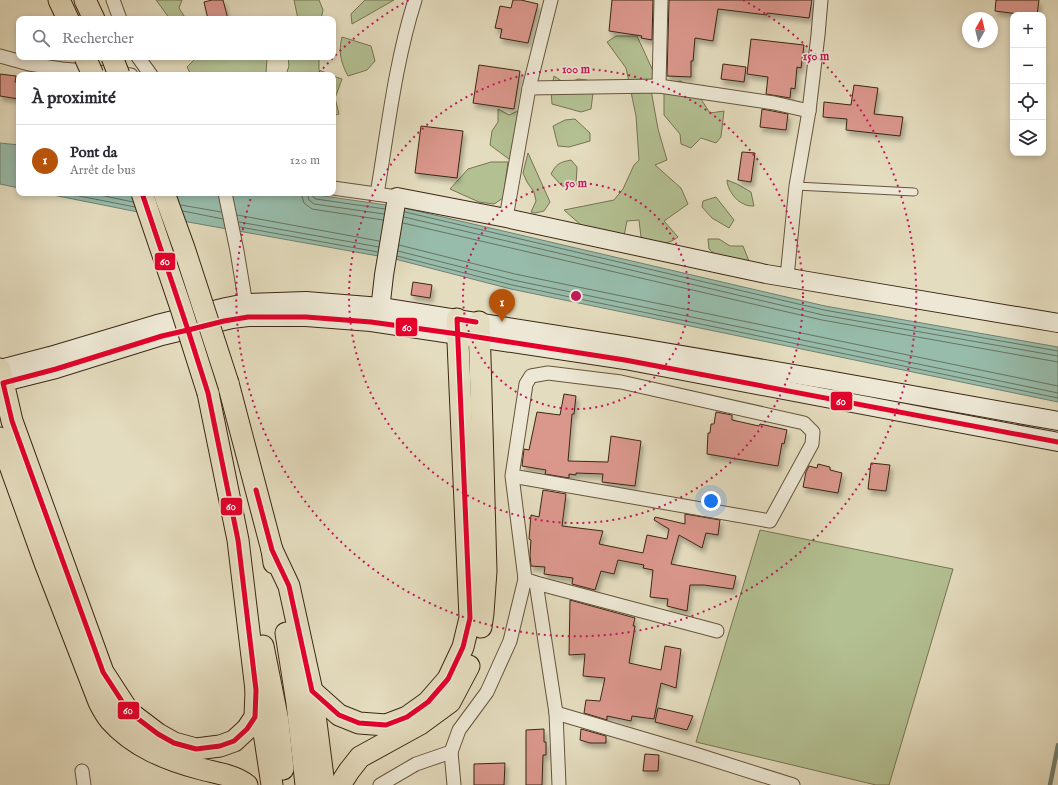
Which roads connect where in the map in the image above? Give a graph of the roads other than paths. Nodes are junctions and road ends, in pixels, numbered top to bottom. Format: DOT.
graph roads {
  1 [pos="59,0"];
  2 [pos="85,0"];
  3 [pos="113,0"];
  4 [pos="415,0"];
  5 [pos="551,0"];
  6 [pos="661,0"];
  7 [pos="821,0"];
  8 [pos="67,16"];
  9 [pos="93,16"];
  10 [pos="119,16"];
  11 [pos="0,56"];
  12 [pos="86,60"];
  13 [pos="113,60"];
  14 [pos="140,60"];
  15 [pos="92,72"];
  16 [pos="96,72"];
  17 [pos="118,72"];
  18 [pos="149,72"];
  19 [pos="659,86"];
  20 [pos="529,88"];
  21 [pos="809,111"];
  22 [pos="796,186"];
  23 [pos="336,188"];
  24 [pos="914,192"];
  25 [pos="377,194"];
  26 [pos="143,196"];
  27 [pos="165,196"];
  28 [pos="226,196"];
  29 [pos="396,201"];
  30 [pos="506,218"];
  31 [pos="787,278"];
  32 [pos="247,310"];
  33 [pos="380,315"];
  34 [pos="1058,323"];
  35 [pos="458,327"];
  36 [pos="479,330"];
  37 [pos="626,353"];
  38 [pos="1,376"];
  39 [pos="621,382"];
  40 [pos="1058,422"];
  41 [pos="0,438"];
  42 [pos="1058,442"];
  43 [pos="512,476"];
  44 [pos="238,540"];
  45 [pos="272,550"];
  46 [pos="531,581"];
  47 [pos="717,630"];
  48 [pos="256,690"];
  49 [pos="312,691"];
  50 [pos="556,713"];
  51 [pos="451,752"];
  52 [pos="82,771"];
  53 [pos="84,785"];
  54 [pos="247,785"];
  55 [pos="272,785"];
  56 [pos="285,785"];
  57 [pos="306,785"];
  58 [pos="324,785"];
  59 [pos="340,785"];
  60 [pos="380,785"];
  61 [pos="454,785"];
  62 [pos="558,785"];
  63 [pos="793,785"];
  1 -- 8 [label="main road"];
  2 -- 9 [label="main road"];
  3 -- 10 [label="street"];
  4 -- 25 [label="street"];
  5 -- 20 [label="street"];
  6 -- 19 [label="street"];
  7 -- 21 [label="street"];
  11 -- 16 [label="street"];
  12 -- 15 [label="main road, bridge"];
  13 -- 17 [label="main road, bridge"];
  14 -- 18 [label="street"];
  19 -- 20 [label="street"];
  19 -- 21 [label="street"];
  20 -- 30 [label="street"];
  21 -- 22 [label="street"];
  22 -- 24 [label="lane"];
  22 -- 31 [label="street"];
  23 -- 25 [label="street"];
  25 -- 29 [label="street"];
  26 -- 44 [label="main road, bridge"];
  27 -- 45 [label="main road, bridge"];
  28 -- 32 [label="street"];
  29 -- 30 [label="main road"];
  29 -- 33 [label="main road"];
  30 -- 31 [label="main road"];
  31 -- 34 [label="main road"];
  32 -- 33 [label="main road"];
  32 -- 38 [label="main road"];
  33 -- 35 [label="main road"];
  35 -- 36 [label="main road"];
  35 -- 49 [label="main road"];
  36 -- 37 [label="main road"];
  36 -- 59 [label="main road"];
  37 -- 39 [label="street"];
  37 -- 40 [label="main road"];
  37 -- 42 [label="main road"];
  38 -- 48 [label="main road"];
  39 -- 43 [label="street"];
  39 -- 43 [label="street"];
  41 -- 54 [label="main road"];
  43 -- 46 [label="street"];
  44 -- 48 [label="main road"];
  44 -- 56 [label="main road"];
  45 -- 49 [label="main road"];
  45 -- 57 [label="main road"];
  46 -- 47 [label="street"];
  46 -- 50 [label="street"];
  46 -- 51 [label="street"];
  48 -- 55 [label="main road"];
  49 -- 58 [label="main road"];
  50 -- 62 [label="street"];
  50 -- 63 [label="street"];
  51 -- 60 [label="street"];
  51 -- 61 [label="street"];
  52 -- 53 [label="street"];
}
